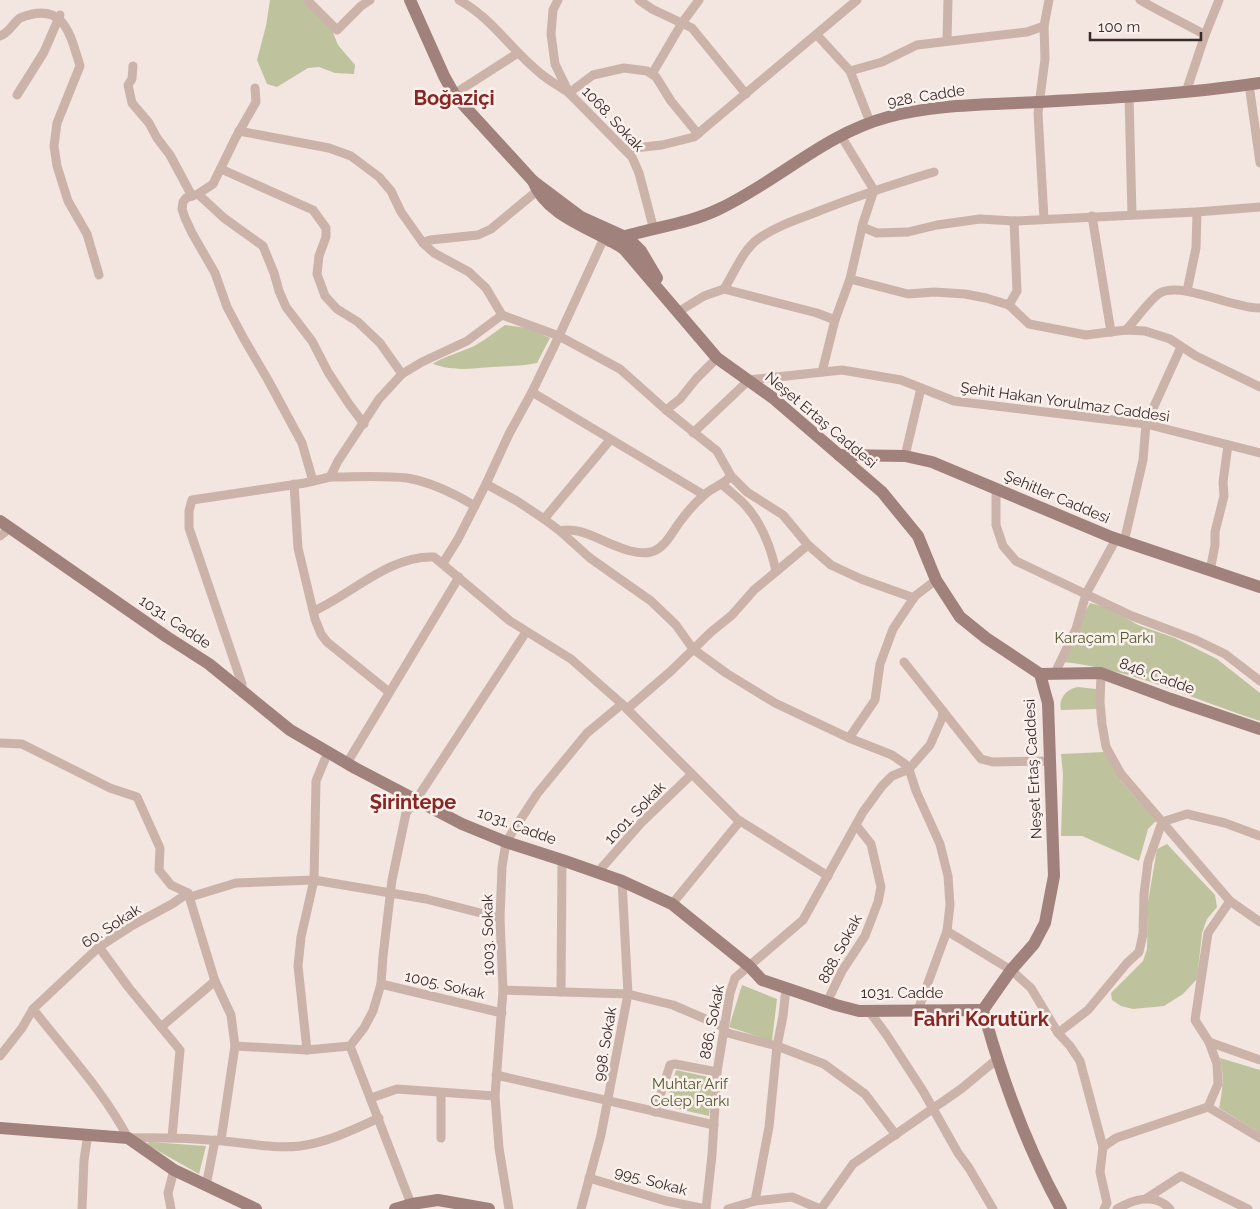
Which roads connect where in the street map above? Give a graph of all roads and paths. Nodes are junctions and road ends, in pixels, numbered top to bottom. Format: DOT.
graph roads {
  1 [pos="307,0"];
  2 [pos="370,0"];
  3 [pos="459,0"];
  4 [pos="558,0"];
  5 [pos="639,0"];
  6 [pos="699,0"];
  7 [pos="857,0"];
  8 [pos="948,0"];
  9 [pos="1049,0"];
  10 [pos="1140,0"];
  11 [pos="1219,0"];
  12 [pos="413,1"];
  13 [pos="60,15"];
  14 [pos="682,23"];
  15 [pos="1044,26"];
  16 [pos="817,35"];
  17 [pos="1205,35"];
  18 [pos="0,36"];
  19 [pos="947,41"];
  20 [pos="518,53"];
  21 [pos="133,66"];
  22 [pos="850,71"];
  23 [pos="652,74"];
  24 [pos="1254,84"];
  25 [pos="255,88"];
  26 [pos="569,92"];
  27 [pos="1186,92"];
  28 [pos="454,94"];
  29 [pos="746,94"];
  30 [pos="17,95"];
  31 [pos="1129,96"];
  32 [pos="1040,102"];
  33 [pos="870,122"];
  34 [pos="239,131"];
  35 [pos="698,134"];
  36 [pos="841,136"];
  37 [pos="625,149"];
  38 [pos="1260,163"];
  39 [pos="221,170"];
  40 [pos="934,172"];
  41 [pos="535,186"];
  42 [pos="874,190"];
  43 [pos="195,195"];
  44 [pos="1260,207"];
  45 [pos="1197,212"];
  46 [pos="1132,214"];
  47 [pos="1092,216"];
  48 [pos="1044,219"];
  49 [pos="1014,221"];
  50 [pos="862,227"];
  51 [pos="654,230"];
  52 [pos="624,236"];
  53 [pos="607,240"];
  54 [pos="423,243"];
  55 [pos="99,275"];
  56 [pos="850,279"];
  57 [pos="724,289"];
  58 [pos="1187,291"];
  59 [pos="669,301"];
  60 [pos="1009,306"];
  61 [pos="1260,308"];
  62 [pos="678,312"];
  63 [pos="502,315"];
  64 [pos="835,320"];
  65 [pos="1126,330"];
  66 [pos="1111,332"];
  67 [pos="559,336"];
  68 [pos="1181,347"];
  69 [pos="717,358"];
  70 [pos="822,372"];
  71 [pos="402,374"];
  72 [pos="749,380"];
  73 [pos="1260,387"];
  74 [pos="922,388"];
  75 [pos="532,392"];
  76 [pos="666,410"];
  77 [pos="364,424"];
  78 [pos="1146,424"];
  79 [pos="694,433"];
  80 [pos="610,440"];
  81 [pos="1228,445"];
  82 [pos="1260,453"];
  83 [pos="839,455"];
  84 [pos="905,456"];
  85 [pos="731,476"];
  86 [pos="330,477"];
  87 [pos="313,481"];
  88 [pos="294,484"];
  89 [pos="486,484"];
  90 [pos="722,484"];
  91 [pos="996,489"];
  92 [pos="704,495"];
  93 [pos="475,506"];
  94 [pos="544,519"];
  95 [pos="3,529"];
  96 [pos="560,531"];
  97 [pos="1120,540"];
  98 [pos="808,545"];
  99 [pos="443,563"];
  100 [pos="776,571"];
  101 [pos="1210,571"];
  102 [pos="459,577"];
  103 [pos="936,580"];
  104 [pos="1260,587"];
  105 [pos="1086,594"];
  106 [pos="914,598"];
  107 [pos="314,611"];
  108 [pos="526,632"];
  109 [pos="694,649"];
  110 [pos="904,662"];
  111 [pos="1101,673"];
  112 [pos="1040,674"];
  113 [pos="1055,674"];
  114 [pos="1260,682"];
  115 [pos="242,691"];
  116 [pos="389,692"];
  117 [pos="625,706"];
  118 [pos="943,711"];
  119 [pos="1260,729"];
  120 [pos="849,738"];
  121 [pos="0,743"];
  122 [pos="328,752"];
  123 [pos="1050,761"];
  124 [pos="347,763"];
  125 [pos="909,768"];
  126 [pos="692,774"];
  127 [pos="416,800"];
  128 [pos="740,821"];
  129 [pos="1162,822"];
  130 [pos="856,825"];
  131 [pos="1260,836"];
  132 [pos="506,842"];
  133 [pos="562,860"];
  134 [pos="598,872"];
  135 [pos="828,876"];
  136 [pos="314,880"];
  137 [pos="622,881"];
  138 [pos="390,893"];
  139 [pos="189,895"];
  140 [pos="1230,901"];
  141 [pos="672,904"];
  142 [pos="500,918"];
  143 [pos="1260,922"];
  144 [pos="947,931"];
  145 [pos="99,946"];
  146 [pos="750,966"];
  147 [pos="1011,970"];
  148 [pos="215,981"];
  149 [pos="381,984"];
  150 [pos="786,988"];
  151 [pos="503,990"];
  152 [pos="561,992"];
  153 [pos="628,994"];
  154 [pos="827,1002"];
  155 [pos="33,1009"];
  156 [pos="918,1010"];
  157 [pos="983,1010"];
  158 [pos="869,1011"];
  159 [pos="502,1013"];
  160 [pos="160,1027"];
  161 [pos="724,1030"];
  162 [pos="1058,1033"];
  163 [pos="1209,1042"];
  164 [pos="236,1046"];
  165 [pos="350,1046"];
  166 [pos="777,1046"];
  167 [pos="307,1050"];
  168 [pos="0,1056"];
  169 [pos="1260,1059"];
  170 [pos="996,1060"];
  171 [pos="717,1072"];
  172 [pos="496,1074"];
  173 [pos="441,1092"];
  174 [pos="495,1096"];
  175 [pos="371,1098"];
  176 [pos="609,1100"];
  177 [pos="1208,1107"];
  178 [pos="933,1109"];
  179 [pos="655,1112"];
  180 [pos="379,1118"];
  181 [pos="714,1125"];
  182 [pos="0,1128"];
  183 [pos="88,1134"];
  184 [pos="896,1135"];
  185 [pos="172,1137"];
  186 [pos="128,1138"];
  187 [pos="441,1138"];
  188 [pos="1260,1138"];
  189 [pos="218,1140"];
  190 [pos="1103,1147"];
  191 [pos="174,1170"];
  192 [pos="589,1178"];
  193 [pos="206,1186"];
  194 [pos="1147,1198"];
  195 [pos="755,1201"];
  196 [pos="412,1206"];
  197 [pos="82,1209"];
  198 [pos="170,1209"];
  199 [pos="256,1209"];
  200 [pos="395,1209"];
  201 [pos="489,1209"];
  202 [pos="508,1209"];
  203 [pos="581,1209"];
  204 [pos="706,1209"];
  205 [pos="728,1209"];
  206 [pos="821,1209"];
  207 [pos="993,1209"];
  208 [pos="1062,1209"];
  209 [pos="1104,1209"];
  210 [pos="1117,1209"];
  211 [pos="1170,1209"];
  212 [pos="1248,1209"];
  1 -- 2 [label="street"];
  3 -- 20 [label="street"];
  4 -- 26 [label="street, 1068. Sokak"];
  5 -- 14 [label="street"];
  6 -- 14 [label="street"];
  7 -- 16 [label="street"];
  8 -- 19 [label="street"];
  9 -- 15 [label="street"];
  10 -- 17 [label="street"];
  11 -- 17 [label="street"];
  12 -- 28 [label="street, Neşet Ertaş Caddesi"];
  13 -- 18 [label="street"];
  13 -- 30 [label="street"];
  13 -- 55 [label="street"];
  14 -- 23 [label="street"];
  14 -- 29 [label="street"];
  15 -- 19 [label="street"];
  15 -- 32 [label="street"];
  16 -- 22 [label="street"];
  16 -- 29 [label="street"];
  17 -- 27 [label="street"];
  19 -- 22 [label="street"];
  20 -- 26 [label="street"];
  20 -- 28 [label="street"];
  21 -- 43 [label="street"];
  22 -- 33 [label="street"];
  23 -- 26 [label="street"];
  23 -- 35 [label="street"];
  24 -- 27 [label="street, 928. Cadde"];
  24 -- 38 [label="street"];
  25 -- 34 [label="street"];
  26 -- 37 [label="street, 1068. Sokak"];
  27 -- 31 [label="street, 928. Cadde"];
  28 -- 41 [label="street, Neşet Ertaş Caddesi"];
  29 -- 35 [label="street"];
  31 -- 32 [label="street, 928. Cadde"];
  31 -- 46 [label="street"];
  32 -- 33 [label="street, 928. Cadde"];
  32 -- 48 [label="street"];
  33 -- 36 [label="street, 928. Cadde"];
  34 -- 39 [label="street"];
  34 -- 54 [label="street"];
  35 -- 37 [label="street"];
  36 -- 42 [label="street"];
  36 -- 51 [label="street, 928. Cadde"];
  37 -- 51 [label="street, 1068. Sokak"];
  39 -- 43 [label="street"];
  39 -- 71 [label="street"];
  40 -- 42 [label="street"];
  41 -- 52 [label="street, Neşet Ertaş Caddesi"];
  41 -- 53 [label="street, Neşet Ertaş Caddesi"];
  41 -- 54 [label="street"];
  42 -- 50 [label="street"];
  42 -- 57 [label="street"];
  43 -- 77 [label="street"];
  43 -- 87 [label="street"];
  44 -- 45 [label="street"];
  45 -- 46 [label="street"];
  45 -- 58 [label="street"];
  46 -- 47 [label="street"];
  47 -- 48 [label="street"];
  47 -- 66 [label="street"];
  48 -- 49 [label="street"];
  49 -- 50 [label="street"];
  49 -- 60 [label="street"];
  50 -- 56 [label="street"];
  51 -- 52 [label="street, 928. Cadde"];
  52 -- 53 [label="street, 928. Cadde"];
  52 -- 59 [label="street, Neşet Ertaş Caddesi"];
  53 -- 59 [label="street, Neşet Ertaş Caddesi"];
  53 -- 67 [label="street"];
  54 -- 63 [label="street"];
  56 -- 60 [label="street"];
  56 -- 64 [label="street"];
  57 -- 62 [label="street"];
  57 -- 64 [label="street"];
  58 -- 61 [label="street"];
  58 -- 65 [label="street"];
  59 -- 62 [label="street, Neşet Ertaş Caddesi"];
  60 -- 66 [label="street"];
  62 -- 69 [label="street, Neşet Ertaş Caddesi"];
  63 -- 67 [label="street"];
  63 -- 71 [label="street"];
  64 -- 70 [label="street"];
  65 -- 66 [label="street"];
  65 -- 68 [label="street"];
  67 -- 75 [label="street"];
  67 -- 76 [label="street"];
  68 -- 73 [label="street"];
  68 -- 78 [label="street"];
  69 -- 72 [label="street, Neşet Ertaş Caddesi"];
  69 -- 76 [label="street"];
  70 -- 72 [label="street, Şehit Hakan Yorulmaz Caddesi"];
  70 -- 74 [label="street, Şehit Hakan Yorulmaz Caddesi"];
  71 -- 77 [label="street"];
  72 -- 79 [label="street"];
  72 -- 83 [label="street, Neşet Ertaş Caddesi"];
  74 -- 78 [label="street, Şehit Hakan Yorulmaz Caddesi"];
  74 -- 84 [label="street"];
  75 -- 80 [label="street"];
  75 -- 89 [label="street"];
  76 -- 79 [label="street"];
  77 -- 86 [label="street"];
  78 -- 81 [label="street, Şehit Hakan Yorulmaz Caddesi"];
  78 -- 97 [label="street"];
  79 -- 85 [label="street"];
  80 -- 92 [label="street"];
  80 -- 94 [label="street"];
  81 -- 82 [label="street, Şehit Hakan Yorulmaz Caddesi"];
  81 -- 101 [label="street"];
  83 -- 84 [label="street, Şehitler Caddesi"];
  83 -- 103 [label="street, Neşet Ertaş Caddesi"];
  84 -- 91 [label="street, Şehitler Caddesi"];
  85 -- 90 [label="street"];
  85 -- 98 [label="street"];
  86 -- 87 [label="street"];
  86 -- 93 [label="street"];
  87 -- 88 [label="street"];
  88 -- 107 [label="street"];
  88 -- 115 [label="street"];
  89 -- 93 [label="street"];
  89 -- 94 [label="street"];
  90 -- 92 [label="street"];
  90 -- 100 [label="street"];
  91 -- 97 [label="street, Şehitler Caddesi"];
  91 -- 105 [label="street"];
  92 -- 96 [label="street"];
  93 -- 99 [label="street"];
  94 -- 96 [label="street"];
  95 -- 115 [label="street, 1031. Cadde"];
  96 -- 109 [label="street"];
  97 -- 101 [label="street, Şehitler Caddesi"];
  97 -- 105 [label="street"];
  98 -- 100 [label="street, 1003. Sokak"];
  98 -- 106 [label="street"];
  99 -- 102 [label="street"];
  99 -- 107 [label="street"];
  100 -- 109 [label="street, 1003. Sokak"];
  101 -- 104 [label="street, Şehitler Caddesi"];
  102 -- 108 [label="street"];
  102 -- 116 [label="street"];
  103 -- 106 [label="street"];
  103 -- 112 [label="street, Neşet Ertaş Caddesi"];
  105 -- 113 [label="street"];
  105 -- 114 [label="street"];
  106 -- 120 [label="street"];
  107 -- 116 [label="street"];
  108 -- 117 [label="street"];
  108 -- 127 [label="street"];
  109 -- 117 [label="street, 1003. Sokak"];
  109 -- 120 [label="street"];
  110 -- 118 [label="street"];
  111 -- 113 [label="street, 846. Cadde"];
  111 -- 119 [label="street, 846. Cadde"];
  111 -- 129 [label="street"];
  112 -- 113 [label="street, 846. Cadde"];
  112 -- 123 [label="street, Neşet Ertaş Caddesi"];
  115 -- 122 [label="street, 1031. Cadde"];
  116 -- 124 [label="street"];
  117 -- 126 [label="street"];
  117 -- 132 [label="street, 1003. Sokak"];
  118 -- 123 [label="street"];
  118 -- 125 [label="street, 886. Sokak"];
  120 -- 125 [label="street"];
  121 -- 139 [label="street"];
  122 -- 124 [label="street, 1031. Cadde"];
  122 -- 136 [label="street"];
  123 -- 147 [label="street, Neşet Ertaş Caddesi"];
  124 -- 127 [label="street, 1031. Cadde"];
  125 -- 130 [label="street, 886. Sokak"];
  125 -- 144 [label="street"];
  126 -- 128 [label="street"];
  126 -- 134 [label="street, 1001. Sokak"];
  127 -- 132 [label="street, 1031. Cadde"];
  127 -- 138 [label="street"];
  128 -- 135 [label="street"];
  128 -- 141 [label="street"];
  129 -- 131 [label="street"];
  129 -- 140 [label="street"];
  129 -- 162 [label="street"];
  130 -- 135 [label="street, 886. Sokak"];
  130 -- 154 [label="street, 888. Sokak"];
  132 -- 133 [label="street, 1031. Cadde"];
  132 -- 142 [label="street, 1003. Sokak"];
  133 -- 134 [label="street, 1031. Cadde"];
  133 -- 152 [label="street"];
  134 -- 137 [label="street, 1031. Cadde"];
  135 -- 146 [label="street, 886. Sokak"];
  136 -- 138 [label="street, 60. Sokak"];
  136 -- 139 [label="street, 60. Sokak"];
  136 -- 167 [label="street"];
  137 -- 141 [label="street, 1031. Cadde"];
  137 -- 153 [label="street, 998. Sokak"];
  138 -- 142 [label="street, 60. Sokak"];
  138 -- 149 [label="street"];
  139 -- 145 [label="street, 60. Sokak"];
  139 -- 148 [label="street"];
  140 -- 143 [label="street"];
  140 -- 163 [label="street"];
  141 -- 146 [label="street, 1031. Cadde"];
  142 -- 151 [label="street, 1003. Sokak"];
  144 -- 147 [label="street"];
  144 -- 156 [label="street"];
  145 -- 155 [label="street, 60. Sokak"];
  145 -- 160 [label="street"];
  146 -- 150 [label="street, 1031. Cadde"];
  146 -- 161 [label="street, 886. Sokak"];
  147 -- 157 [label="street, Neşet Ertaş Caddesi"];
  147 -- 162 [label="street"];
  148 -- 160 [label="street"];
  148 -- 164 [label="street"];
  149 -- 159 [label="street, 1005. Sokak"];
  149 -- 165 [label="street"];
  150 -- 154 [label="street, 1031. Cadde"];
  150 -- 166 [label="street"];
  151 -- 152 [label="street"];
  151 -- 159 [label="street, 1003. Sokak"];
  152 -- 153 [label="street"];
  153 -- 161 [label="street"];
  153 -- 176 [label="street, 998. Sokak"];
  154 -- 158 [label="street, 1031. Cadde"];
  155 -- 168 [label="street, 60. Sokak"];
  155 -- 186 [label="street"];
  156 -- 157 [label="street, 1031. Cadde"];
  156 -- 158 [label="street, 1031. Cadde"];
  157 -- 170 [label="street"];
  158 -- 178 [label="street"];
  159 -- 172 [label="street, 1003. Sokak"];
  160 -- 185 [label="street"];
  161 -- 166 [label="street"];
  161 -- 171 [label="street, 886. Sokak"];
  162 -- 190 [label="street"];
  163 -- 169 [label="street"];
  163 -- 177 [label="street"];
  164 -- 167 [label="street"];
  164 -- 189 [label="street"];
  165 -- 167 [label="street"];
  165 -- 175 [label="street"];
  166 -- 184 [label="street"];
  166 -- 195 [label="street"];
  170 -- 178 [label="street"];
  170 -- 208 [label="street"];
  171 -- 179 [label="street"];
  171 -- 181 [label="street, 886. Sokak"];
  172 -- 174 [label="street, 1003. Sokak"];
  172 -- 176 [label="street"];
  173 -- 174 [label="street"];
  173 -- 175 [label="street"];
  173 -- 187 [label="street"];
  174 -- 202 [label="street, 1003. Sokak"];
  175 -- 180 [label="street"];
  176 -- 179 [label="street"];
  176 -- 192 [label="street, 998. Sokak"];
  177 -- 188 [label="street"];
  177 -- 190 [label="street"];
  178 -- 184 [label="street"];
  178 -- 207 [label="street"];
  179 -- 181 [label="street"];
  180 -- 189 [label="street"];
  180 -- 196 [label="street"];
  181 -- 204 [label="street, 886. Sokak"];
  182 -- 183 [label="street"];
  183 -- 186 [label="street"];
  183 -- 197 [label="street"];
  184 -- 206 [label="street"];
  185 -- 186 [label="street"];
  185 -- 189 [label="street"];
  186 -- 191 [label="street"];
  189 -- 193 [label="street"];
  190 -- 209 [label="street"];
  191 -- 193 [label="street"];
  191 -- 198 [label="street"];
  192 -- 203 [label="street, 998. Sokak"];
  192 -- 204 [label="street, 995. Sokak"];
  193 -- 199 [label="street"];
  194 -- 210 [label="street"];
  194 -- 211 [label="street"];
  194 -- 212 [label="street"];
  195 -- 205 [label="street"];
  195 -- 206 [label="street"];
  196 -- 200 [label="street"];
  196 -- 201 [label="street"];
}
